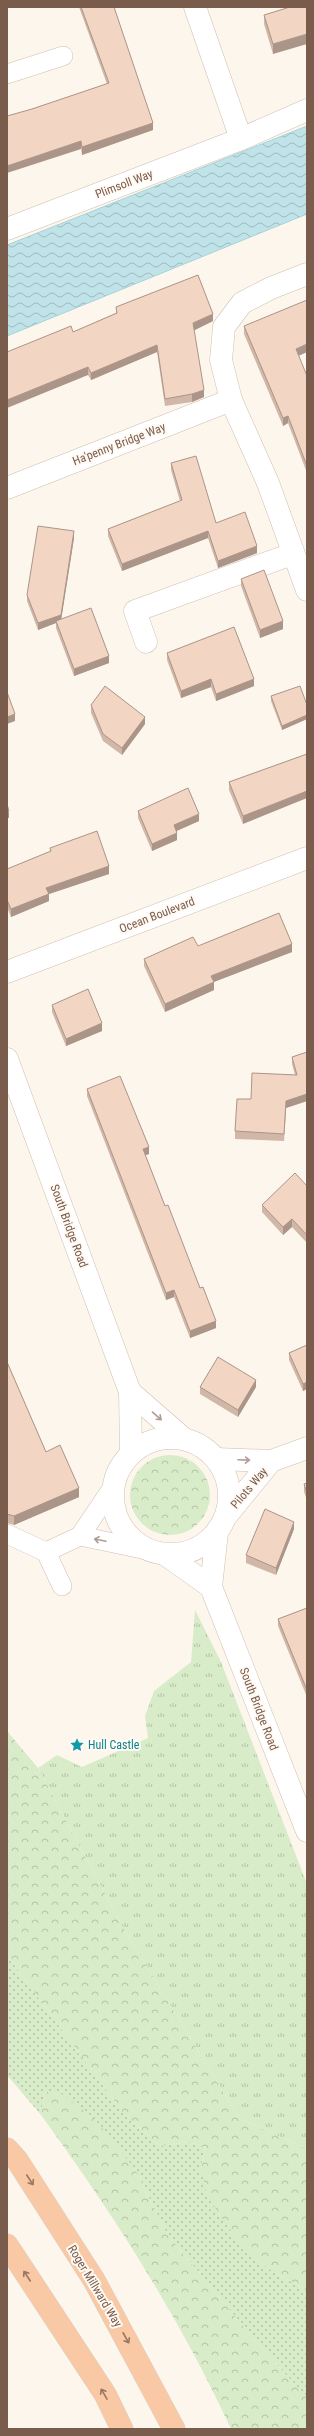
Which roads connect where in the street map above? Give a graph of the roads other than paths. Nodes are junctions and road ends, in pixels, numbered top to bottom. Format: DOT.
graph roads {
  1 [pos="195,7"];
  2 [pos="63,56"];
  3 [pos="7,74"];
  4 [pos="307,110"];
  5 [pos="241,139"];
  6 [pos="7,229"];
  7 [pos="307,274"];
  8 [pos="231,400"];
  9 [pos="7,488"];
  10 [pos="292,554"];
  11 [pos="306,583"];
  12 [pos="146,642"];
  13 [pos="307,858"];
  14 [pos="7,972"];
  15 [pos="7,1059"];
  16 [pos="130,1392"];
  17 [pos="184,1439"];
  18 [pos="307,1448"];
  19 [pos="131,1453"];
  20 [pos="216,1459"];
  21 [pos="271,1461"];
  22 [pos="113,1487"];
  23 [pos="222,1523"];
  24 [pos="7,1534"];
  25 [pos="80,1536"];
  26 [pos="46,1552"];
  27 [pos="157,1553"];
  28 [pos="62,1586"];
  29 [pos="212,1587"];
  30 [pos="307,1831"];
  31 [pos="7,2149"];
  32 [pos="7,2245"];
  33 [pos="122,2429"];
  34 [pos="174,2429"];
  1 -- 5 [label="street"];
  2 -- 3 [label="lane"];
  4 -- 5 [label="street, Plimsoll Way"];
  5 -- 6 [label="street, Plimsoll Way"];
  7 -- 8 [label="street"];
  8 -- 9 [label="street, Ha'penny Bridge Way"];
  8 -- 10 [label="street"];
  10 -- 11 [label="street"];
  10 -- 12 [label="street"];
  13 -- 14 [label="street, Ocean Boulevard"];
  15 -- 16 [label="street, South Bridge Road"];
  16 -- 17 [label="street, South Bridge Road, one-way"];
  16 -- 19 [label="street, South Bridge Road"];
  17 -- 19 [label="street"];
  17 -- 20 [label="street"];
  18 -- 21 [label="street, Pilots Way"];
  19 -- 22 [label="street"];
  20 -- 21 [label="street, Pilots Way, one-way"];
  20 -- 23 [label="street"];
  21 -- 23 [label="street, Pilots Way"];
  22 -- 25 [label="lane"];
  22 -- 27 [label="street"];
  23 -- 27 [label="street"];
  23 -- 29 [label="street, South Bridge Road"];
  24 -- 26 [label="lane"];
  25 -- 26 [label="lane"];
  27 -- 25 [label="lane, one-way"];
  26 -- 28 [label="lane"];
  27 -- 29 [label="street"];
  29 -- 30 [label="street, South Bridge Road"];
  31 -- 34 [label="highway, Roger Millward Way, one-way"];
  33 -- 32 [label="highway, one-way"];
}
